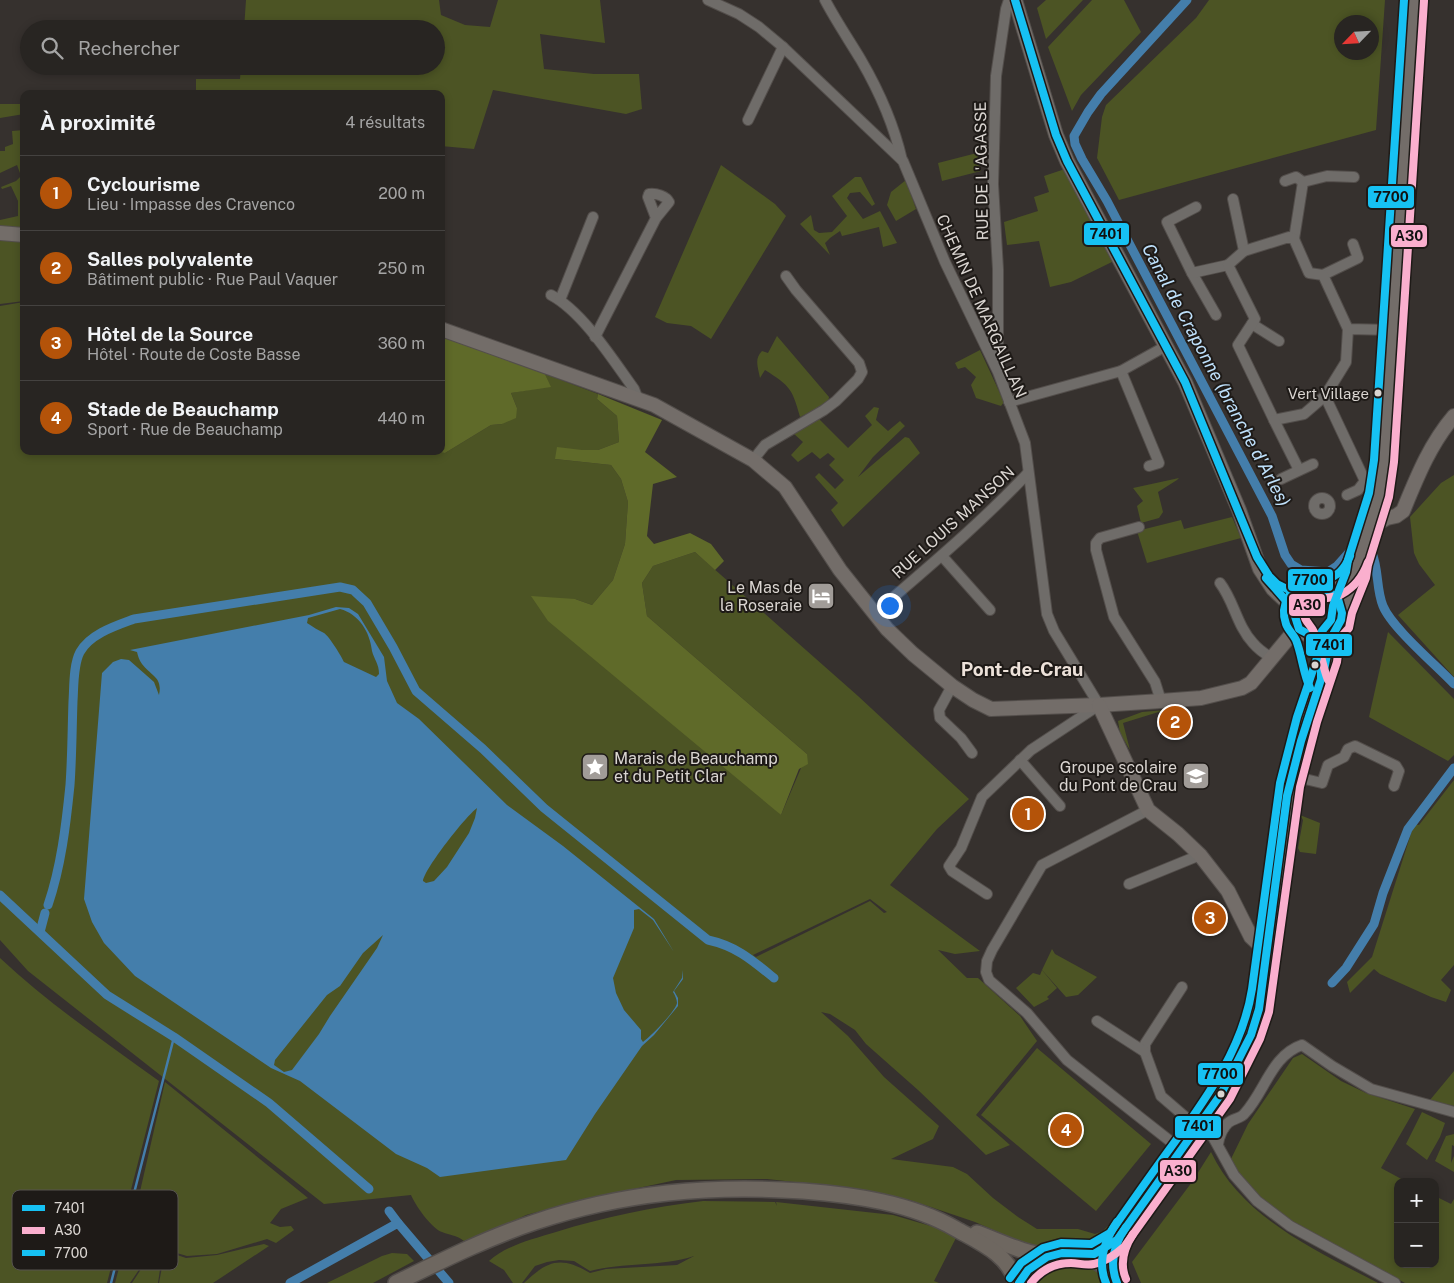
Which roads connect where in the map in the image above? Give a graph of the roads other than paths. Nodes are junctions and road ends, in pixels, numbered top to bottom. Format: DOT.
graph roads {
  1 [pos="708,0"];
  2 [pos="824,0"];
  3 [pos="1009,0"];
  4 [pos="1015,0"];
  5 [pos="1414,0"];
  6 [pos="783,47"];
  7 [pos="886,113"];
  8 [pos="748,120"];
  9 [pos="878,136"];
  10 [pos="903,161"];
  11 [pos="1354,177"];
  12 [pos="1285,181"];
  13 [pos="1303,182"];
  14 [pos="1233,199"];
  15 [pos="1196,207"];
  16 [pos="593,218"];
  17 [pos="656,218"];
  18 [pos="0,233"];
  19 [pos="20,235"];
  20 [pos="1294,239"];
  21 [pos="1353,244"];
  22 [pos="1244,251"];
  23 [pos="1228,265"];
  24 [pos="1192,273"];
  25 [pos="1322,275"];
  26 [pos="786,276"];
  27 [pos="1216,315"];
  28 [pos="1252,324"];
  29 [pos="1348,329"];
  30 [pos="445,330"];
  31 [pos="1392,330"];
  32 [pos="595,337"];
  33 [pos="1279,341"];
  34 [pos="1166,346"];
  35 [pos="1121,370"];
  36 [pos="998,372"];
  37 [pos="1325,396"];
  38 [pos="638,399"];
  39 [pos="1009,402"];
  40 [pos="1454,416"];
  41 [pos="1274,420"];
  42 [pos="753,460"];
  43 [pos="1313,464"];
  44 [pos="1149,466"];
  45 [pos="1299,470"];
  46 [pos="1028,474"];
  47 [pos="1280,480"];
  48 [pos="1328,502"];
  49 [pos="1140,527"];
  50 [pos="1369,528"];
  51 [pos="942,556"];
  52 [pos="1257,557"];
  53 [pos="1359,562"];
  54 [pos="1220,583"];
  55 [pos="1326,590"];
  56 [pos="1303,593"];
  57 [pos="990,610"];
  58 [pos="1342,610"];
  59 [pos="1294,611"];
  60 [pos="874,613"];
  61 [pos="1306,633"];
  62 [pos="1331,634"];
  63 [pos="1272,658"];
  64 [pos="1321,678"];
  65 [pos="952,686"];
  66 [pos="1161,701"];
  67 [pos="1127,703"];
  68 [pos="1099,705"];
  69 [pos="1108,724"];
  70 [pos="972,753"];
  71 [pos="1020,760"];
  72 [pos="1292,776"];
  73 [pos="1394,786"];
  74 [pos="1060,806"];
  75 [pos="1148,810"];
  76 [pos="1200,855"];
  77 [pos="1129,884"];
  78 [pos="987,894"];
  79 [pos="1266,951"];
  80 [pos="1182,987"];
  81 [pos="1097,1020"];
  82 [pos="1145,1052"];
  83 [pos="1454,1112"];
  84 [pos="1207,1114"];
  85 [pos="1224,1128"];
  86 [pos="1201,1129"];
  87 [pos="1170,1141"];
  88 [pos="1218,1144"];
  89 [pos="948,1224"];
  90 [pos="1117,1240"];
  91 [pos="1084,1255"];
  92 [pos="1051,1256"];
  93 [pos="1115,1281"];
  94 [pos="398,1282"];
  95 [pos="1018,1283"];
  96 [pos="1395,1283"];
  1 -- 6 [label="street, CHEMIN DE MARGAILLAN"];
  2 -- 7 [label="street"];
  3 -- 36 [label="street, RUE DE L'AGASSE"];
  4 -- 34 [label="main road"];
  5 -- 31 [label="main road"];
  6 -- 8 [label="street"];
  6 -- 9 [label="street, CHEMIN DE MARGAILLAN"];
  7 -- 9 [label="street"];
  7 -- 10 [label="street"];
  9 -- 10 [label="street, CHEMIN DE MARGAILLAN"];
  10 -- 36 [label="street, CHEMIN DE MARGAILLAN"];
  11 -- 13 [label="street"];
  12 -- 13 [label="street"];
  13 -- 20 [label="street"];
  14 -- 22 [label="street"];
  15 -- 24 [label="street"];
  16 -- 32 [label="street"];
  17 -- 32 [label="street"];
  18 -- 19 [label="main road"];
  20 -- 22 [label="street"];
  20 -- 25 [label="street"];
  21 -- 25 [label="street"];
  22 -- 23 [label="street"];
  23 -- 24 [label="street"];
  23 -- 28 [label="street"];
  24 -- 27 [label="street"];
  25 -- 29 [label="street"];
  26 -- 42 [label="street"];
  28 -- 33 [label="street"];
  28 -- 41 [label="street"];
  29 -- 31 [label="street"];
  29 -- 37 [label="street"];
  30 -- 38 [label="main road"];
  31 -- 50 [label="main road"];
  32 -- 38 [label="street"];
  34 -- 35 [label="street"];
  34 -- 52 [label="main road"];
  35 -- 39 [label="street"];
  35 -- 44 [label="street"];
  36 -- 39 [label="street, CHEMIN DE MARGAILLAN"];
  37 -- 41 [label="street"];
  37 -- 48 [label="street"];
  38 -- 42 [label="main road"];
  39 -- 46 [label="street, CHEMIN DE MARGAILLAN"];
  40 -- 50 [label="main road"];
  41 -- 45 [label="street"];
  42 -- 60 [label="main road"];
  43 -- 45 [label="street"];
  45 -- 47 [label="street"];
  46 -- 51 [label="street, RUE LOUIS MANSON"];
  46 -- 68 [label="street, CHEMIN DE MARGAILLAN"];
  49 -- 66 [label="street"];
  50 -- 53 [label="main road"];
  51 -- 57 [label="street"];
  51 -- 60 [label="street, RUE LOUIS MANSON"];
  52 -- 56 [label="main road"];
  52 -- 59 [label="main road"];
  53 -- 55 [label="main road"];
  53 -- 58 [label="main road"];
  54 -- 63 [label="street"];
  55 -- 56 [label="main road"];
  55 -- 58 [label="main road"];
  56 -- 59 [label="main road"];
  58 -- 62 [label="main road"];
  59 -- 61 [label="main road"];
  60 -- 65 [label="main road"];
  61 -- 62 [label="main road"];
  61 -- 63 [label="main road"];
  61 -- 64 [label="main road"];
  62 -- 64 [label="main road"];
  63 -- 66 [label="main road"];
  64 -- 72 [label="main road"];
  65 -- 68 [label="main road"];
  65 -- 70 [label="street"];
  66 -- 67 [label="main road"];
  67 -- 68 [label="main road"];
  67 -- 69 [label="main road"];
  68 -- 69 [label="main road"];
  68 -- 71 [label="street"];
  69 -- 75 [label="main road"];
  71 -- 74 [label="street"];
  71 -- 78 [label="street"];
  72 -- 73 [label="street"];
  72 -- 79 [label="main road"];
  75 -- 76 [label="main road"];
  75 -- 87 [label="street"];
  76 -- 77 [label="street"];
  76 -- 79 [label="main road"];
  79 -- 84 [label="main road"];
  80 -- 82 [label="street"];
  81 -- 82 [label="street"];
  82 -- 86 [label="street"];
  83 -- 85 [label="street"];
  84 -- 85 [label="street"];
  84 -- 86 [label="main road"];
  85 -- 88 [label="street"];
  86 -- 88 [label="street"];
  86 -- 90 [label="main road"];
  88 -- 96 [label="street"];
  89 -- 92 [label="main road"];
  89 -- 94 [label="main road"];
  89 -- 95 [label="main road"];
  90 -- 91 [label="main road"];
  90 -- 93 [label="main road"];
  91 -- 92 [label="main road"];
  91 -- 93 [label="main road"];
  92 -- 95 [label="main road"];
}
